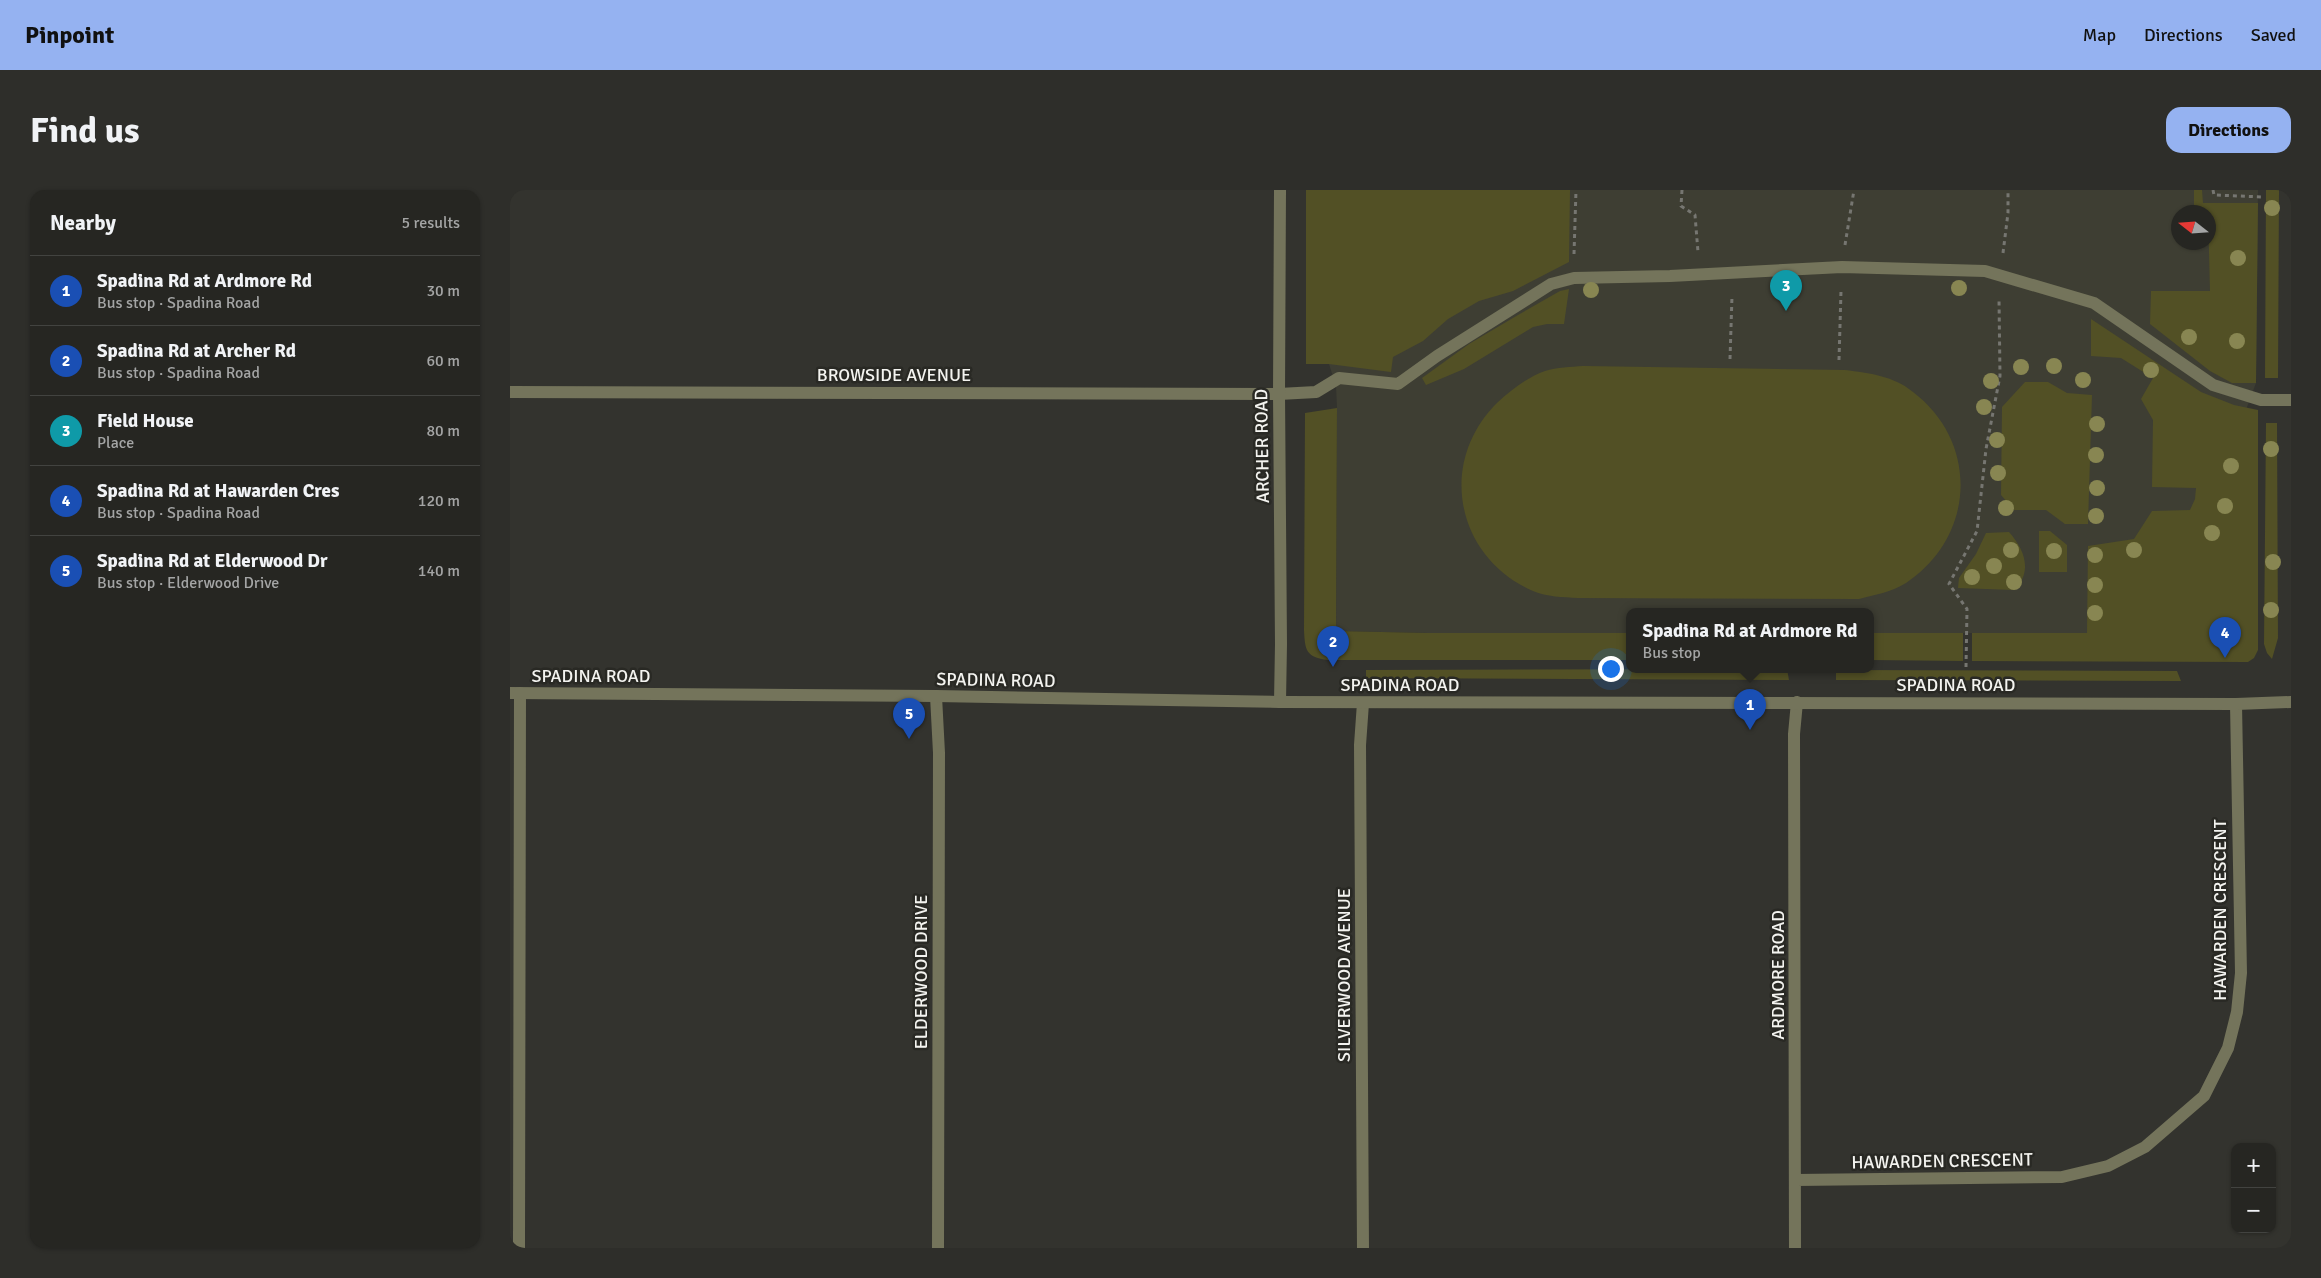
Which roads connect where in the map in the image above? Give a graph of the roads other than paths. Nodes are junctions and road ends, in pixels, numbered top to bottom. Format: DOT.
graph roads {
  1 [pos="1280,190"];
  2 [pos="510,392"];
  3 [pos="1278,394"];
  4 [pos="2291,400"];
  5 [pos="515,693"];
  6 [pos="936,696"];
  7 [pos="1280,702"];
  8 [pos="1797,702"];
  9 [pos="2291,702"];
  10 [pos="1363,703"];
  11 [pos="2236,704"];
  12 [pos="1796,1180"];
  13 [pos="519,1248"];
  14 [pos="938,1248"];
  15 [pos="1363,1248"];
  16 [pos="1795,1248"];
  1 -- 3 [label="street, ARCHER ROAD"];
  2 -- 3 [label="street, BROWSIDE AVENUE"];
  3 -- 4 [label="street, BROWSIDE AVENUE"];
  3 -- 7 [label="street, ARCHER ROAD"];
  5 -- 6 [label="street, SPADINA ROAD"];
  5 -- 13 [label="street"];
  6 -- 7 [label="street, SPADINA ROAD"];
  6 -- 14 [label="street, ELDERWOOD DRIVE"];
  7 -- 10 [label="street, SPADINA ROAD"];
  8 -- 10 [label="street, SPADINA ROAD"];
  8 -- 11 [label="street, SPADINA ROAD"];
  8 -- 12 [label="street, ARDMORE ROAD"];
  9 -- 11 [label="street, SPADINA ROAD"];
  10 -- 15 [label="street, SILVERWOOD AVENUE"];
  11 -- 12 [label="street, HAWARDEN CRESCENT"];
  12 -- 16 [label="street, ARDMORE ROAD"];
}
